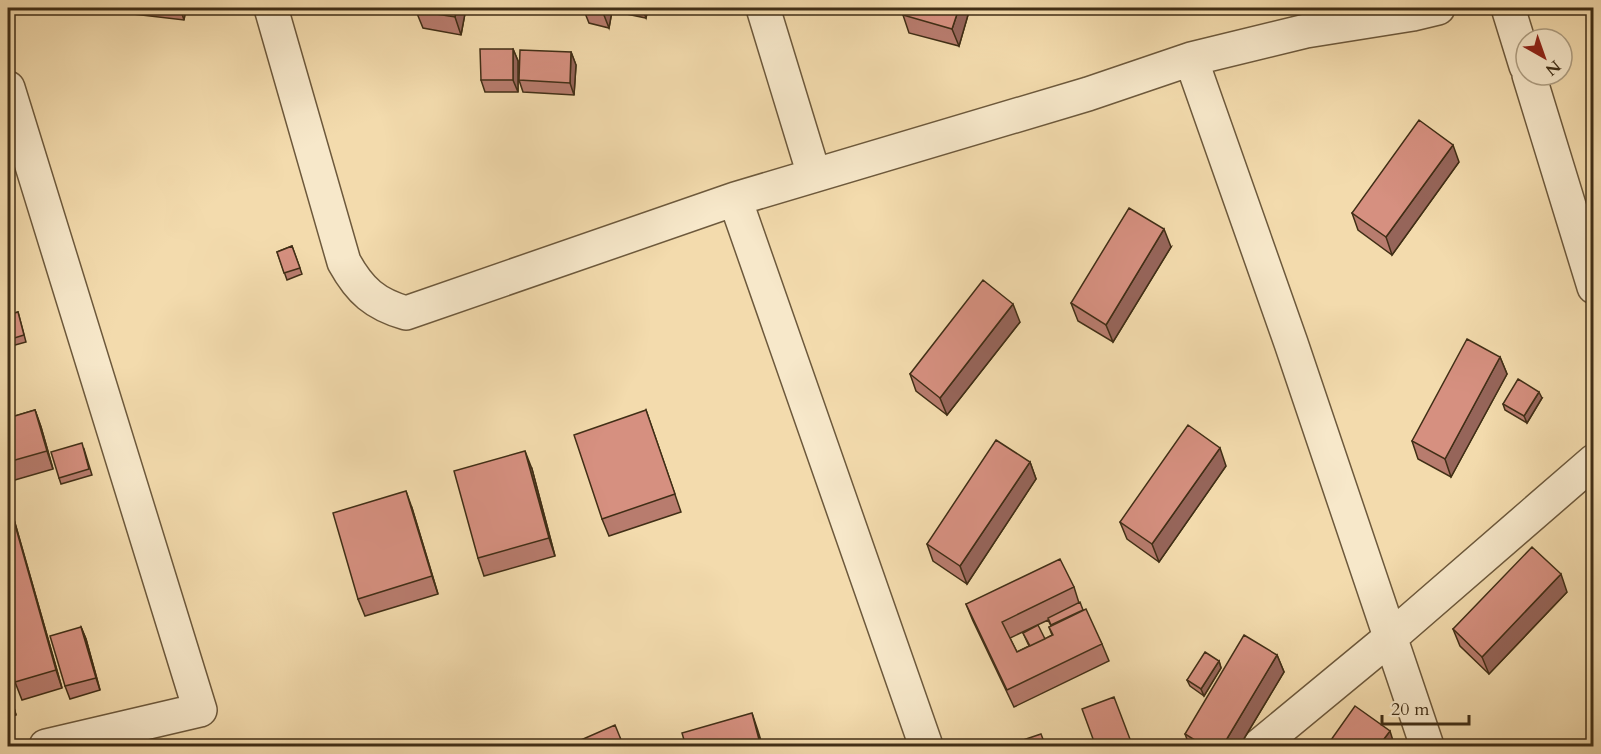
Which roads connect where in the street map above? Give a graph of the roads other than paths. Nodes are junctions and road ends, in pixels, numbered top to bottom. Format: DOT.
graph roads {
  1 [pos="271,8"];
  2 [pos="763,8"];
  3 [pos="1364,8"];
  4 [pos="1438,8"];
  5 [pos="1508,9"];
  6 [pos="1332,26"];
  7 [pos="1514,28"];
  8 [pos="1191,60"];
  9 [pos="1533,87"];
  10 [pos="8,88"];
  11 [pos="814,175"];
  12 [pos="735,199"];
  13 [pos="1593,287"];
  14 [pos="1593,461"];
  15 [pos="1391,637"];
  16 [pos="46,747"];
  17 [pos="926,747"];
  18 [pos="1259,747"];
  19 [pos="1427,747"];
  1 -- 12 [label="street"];
  2 -- 11 [label="street"];
  3 -- 6 [label="street"];
  4 -- 6 [label="street"];
  5 -- 7 [label="street"];
  6 -- 8 [label="street"];
  8 -- 11 [label="street"];
  8 -- 15 [label="street"];
  9 -- 13 [label="street"];
  10 -- 16 [label="street"];
  11 -- 12 [label="street"];
  12 -- 17 [label="street"];
  14 -- 15 [label="street"];
  15 -- 18 [label="street"];
  15 -- 19 [label="street"];
}
